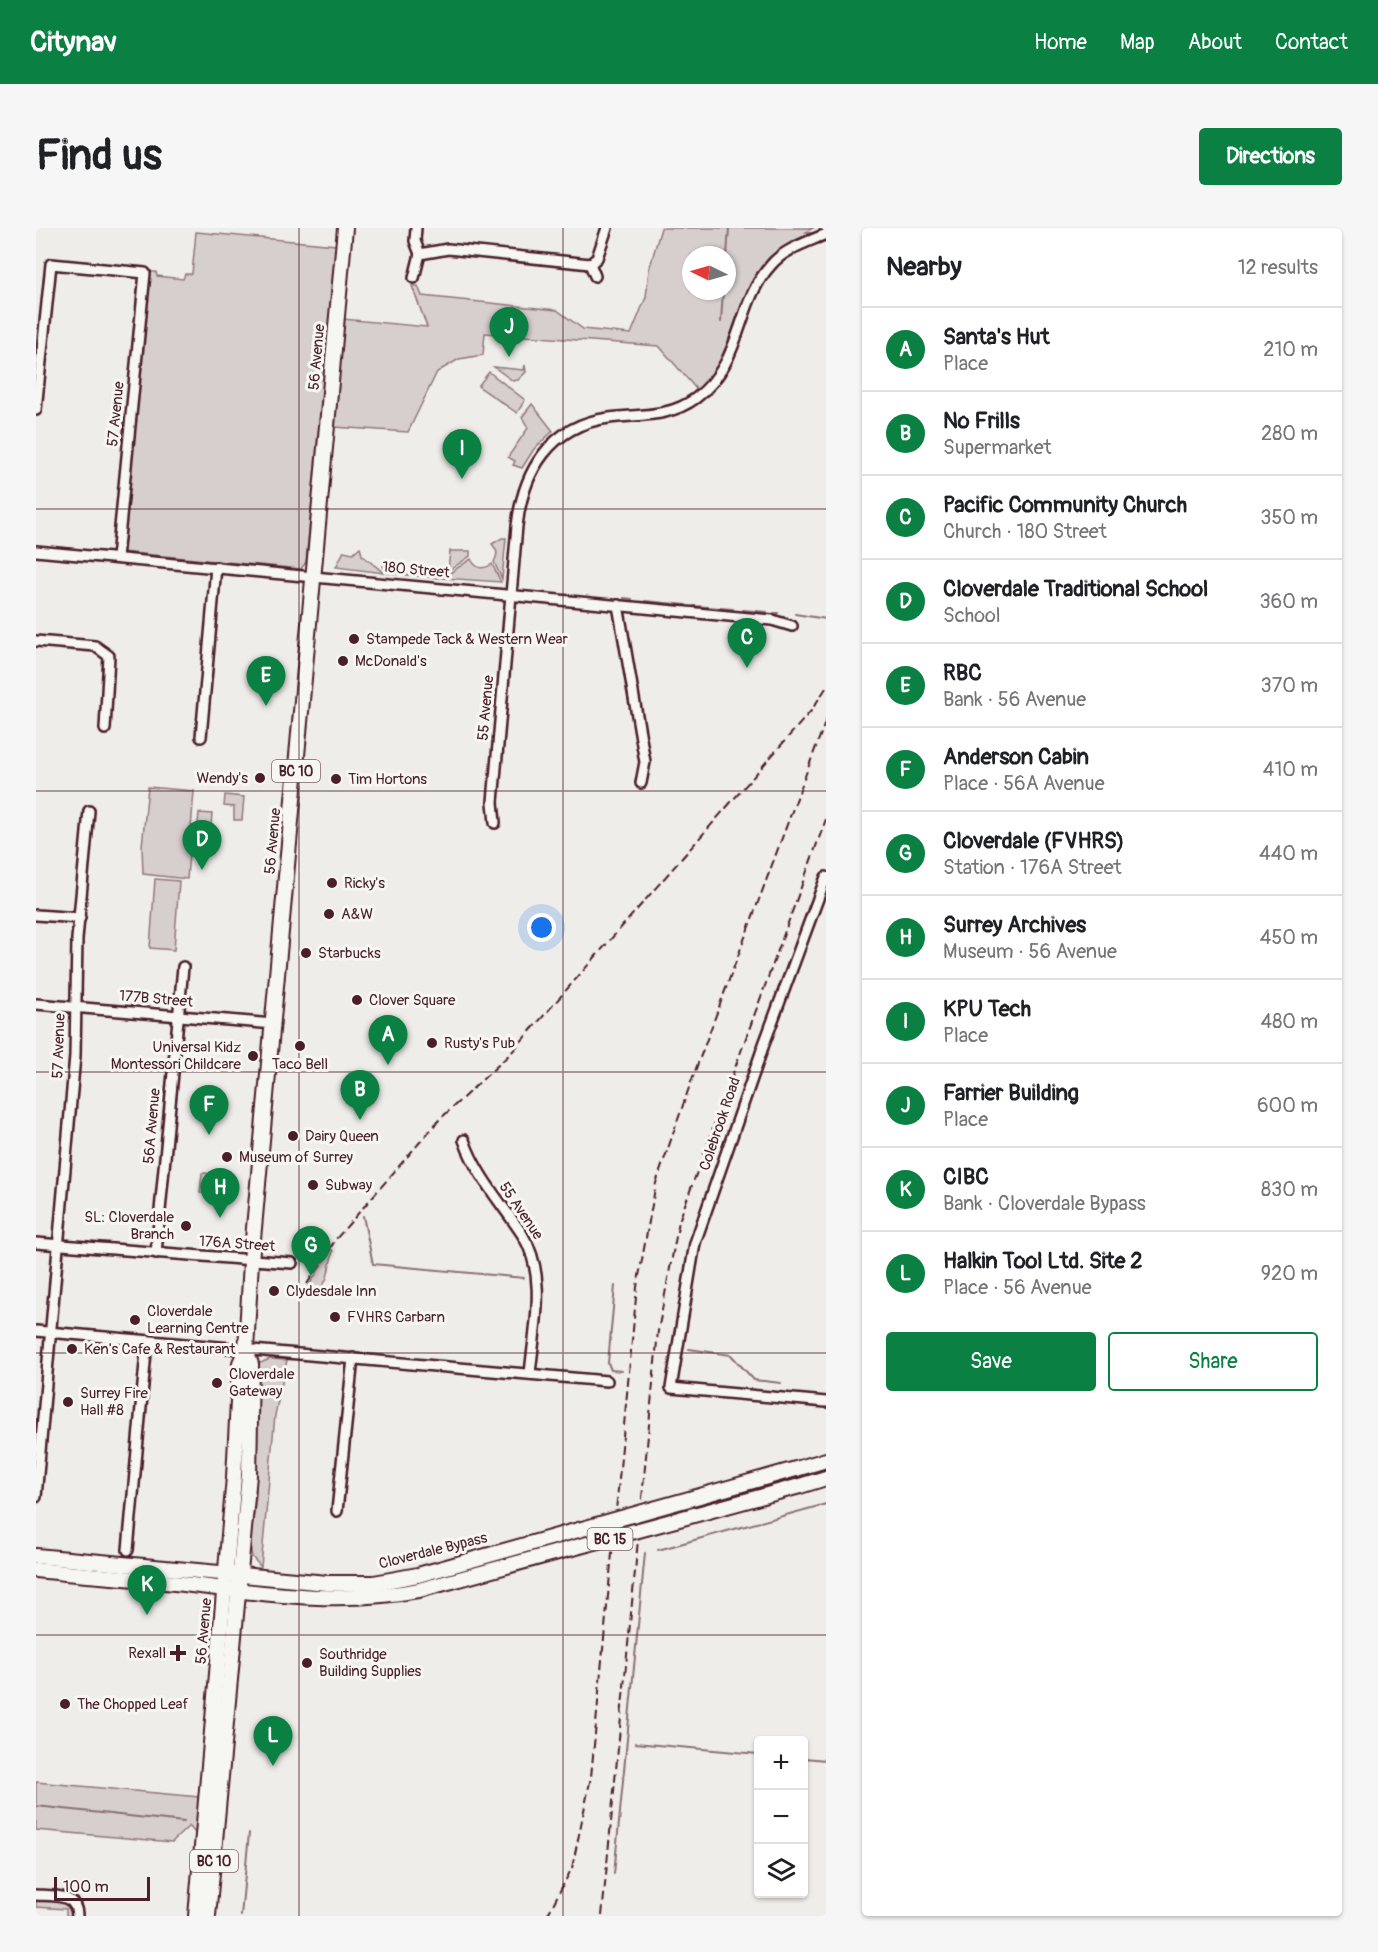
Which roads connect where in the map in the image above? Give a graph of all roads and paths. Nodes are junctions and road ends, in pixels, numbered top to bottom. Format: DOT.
graph roads {
  1 [pos="345,228"];
  2 [pos="416,228"];
  3 [pos="607,228"];
  4 [pos="826,234"];
  5 [pos="420,254"];
  6 [pos="590,264"];
  7 [pos="595,276"];
  8 [pos="414,278"];
  9 [pos="36,410"];
  10 [pos="36,551"];
  11 [pos="117,558"];
  12 [pos="216,567"];
  13 [pos="314,576"];
  14 [pos="511,594"];
  15 [pos="618,605"];
  16 [pos="792,626"];
  17 [pos="36,640"];
  18 [pos="105,729"];
  19 [pos="201,737"];
  20 [pos="641,783"];
  21 [pos="89,811"];
  22 [pos="495,823"];
  23 [pos="826,877"];
  24 [pos="36,915"];
  25 [pos="80,918"];
  26 [pos="183,967"];
  27 [pos="36,1004"];
  28 [pos="76,1008"];
  29 [pos="176,1016"];
  30 [pos="274,1024"];
  31 [pos="464,1140"];
  32 [pos="36,1243"];
  33 [pos="59,1245"];
  34 [pos="156,1253"];
  35 [pos="251,1260"];
  36 [pos="292,1263"];
  37 [pos="36,1331"];
  38 [pos="51,1332"];
  39 [pos="147,1341"];
  40 [pos="246,1350"];
  41 [pos="353,1358"];
  42 [pos="530,1374"];
  43 [pos="607,1381"];
  44 [pos="826,1402"];
  45 [pos="826,1460"];
  46 [pos="826,1478"];
  47 [pos="36,1497"];
  48 [pos="337,1511"];
  49 [pos="228,1540"];
  50 [pos="128,1550"];
  51 [pos="243,1552"];
  52 [pos="36,1556"];
  53 [pos="36,1570"];
  54 [pos="204,1572"];
  55 [pos="226,1574"];
  56 [pos="241,1575"];
  57 [pos="266,1578"];
  58 [pos="199,1586"];
  59 [pos="225,1589"];
  60 [pos="239,1591"];
  61 [pos="263,1594"];
  62 [pos="222,1618"];
  63 [pos="237,1622"];
  64 [pos="36,1895"];
  65 [pos="77,1916"];
  66 [pos="196,1916"];
  67 [pos="208,1916"];
  1 -- 13 [label="highway, 56 Avenue / BC 10"];
  2 -- 5 [label="street"];
  3 -- 6 [label="street"];
  4 -- 14 [label="street, 55 Avenue"];
  5 -- 6 [label="street"];
  5 -- 8 [label="street"];
  6 -- 7 [label="street"];
  9 -- 11 [label="street, 57 Avenue"];
  10 -- 11 [label="street, 180 Street"];
  11 -- 12 [label="street, 180 Street"];
  12 -- 13 [label="street, 180 Street"];
  12 -- 19 [label="street"];
  13 -- 14 [label="street, 180 Street"];
  13 -- 30 [label="highway, 56 Avenue / BC 10"];
  14 -- 15 [label="street, 180 Street"];
  14 -- 22 [label="street, 55 Avenue"];
  15 -- 16 [label="street, 180 Street"];
  15 -- 20 [label="street"];
  17 -- 18 [label="street"];
  21 -- 25 [label="street, 57 Avenue"];
  23 -- 44 [label="street, Colebrook Road"];
  24 -- 25 [label="street"];
  25 -- 28 [label="street, 57 Avenue"];
  26 -- 29 [label="street, 56A Avenue"];
  27 -- 28 [label="street, 177B Street"];
  28 -- 29 [label="street, 177B Street"];
  28 -- 33 [label="street, 57 Avenue"];
  29 -- 30 [label="street, 177B Street"];
  29 -- 34 [label="street, 56A Avenue"];
  30 -- 35 [label="highway, 56 Avenue / BC 10"];
  31 -- 42 [label="street, 55 Avenue"];
  32 -- 33 [label="street, 176A Street"];
  33 -- 34 [label="street, 176A Street"];
  33 -- 38 [label="street, 57 Avenue"];
  34 -- 35 [label="street, 176A Street"];
  35 -- 36 [label="street, 176A Street"];
  35 -- 40 [label="highway, 56 Avenue / BC 10"];
  37 -- 38 [label="street"];
  38 -- 39 [label="street"];
  38 -- 47 [label="street, 57 Avenue"];
  39 -- 40 [label="street"];
  39 -- 50 [label="street"];
  40 -- 41 [label="street"];
  40 -- 49 [label="highway, 56 Avenue / BC 10"];
  40 -- 51 [label="highway, 56 Avenue / BC 10"];
  41 -- 42 [label="street"];
  41 -- 48 [label="street"];
  42 -- 43 [label="street"];
  45 -- 57 [label="highway, Cloverdale Bypass / BC 15, bridge"];
  46 -- 61 [label="highway, BC 15, bridge"];
  49 -- 54 [label="highway"];
  49 -- 55 [label="highway, 56 Avenue / BC 10"];
  51 -- 56 [label="highway, 56 Avenue / BC 10"];
  51 -- 57 [label="highway"];
  52 -- 54 [label="highway, Cloverdale Bypass / BC 15"];
  53 -- 58 [label="highway, BC 15"];
  54 -- 55 [label="highway, Cloverdale Bypass / BC 15"];
  55 -- 56 [label="highway, Cloverdale Bypass / BC 15"];
  55 -- 59 [label="highway, 56 Avenue / BC 10"];
  56 -- 57 [label="highway, Cloverdale Bypass / BC 15"];
  56 -- 60 [label="highway, 56 Avenue / BC 10"];
  58 -- 59 [label="highway, BC 15"];
  58 -- 62 [label="highway"];
  59 -- 60 [label="highway, BC 15"];
  59 -- 62 [label="highway, 56 Avenue / BC 10"];
  60 -- 61 [label="highway, BC 15"];
  60 -- 63 [label="highway, 56 Avenue / BC 10"];
  61 -- 63 [label="highway"];
  62 -- 66 [label="highway, 56 Avenue / BC 10"];
  63 -- 67 [label="highway, 56 Avenue / BC 10"];
  64 -- 65 [label="street"];
}
